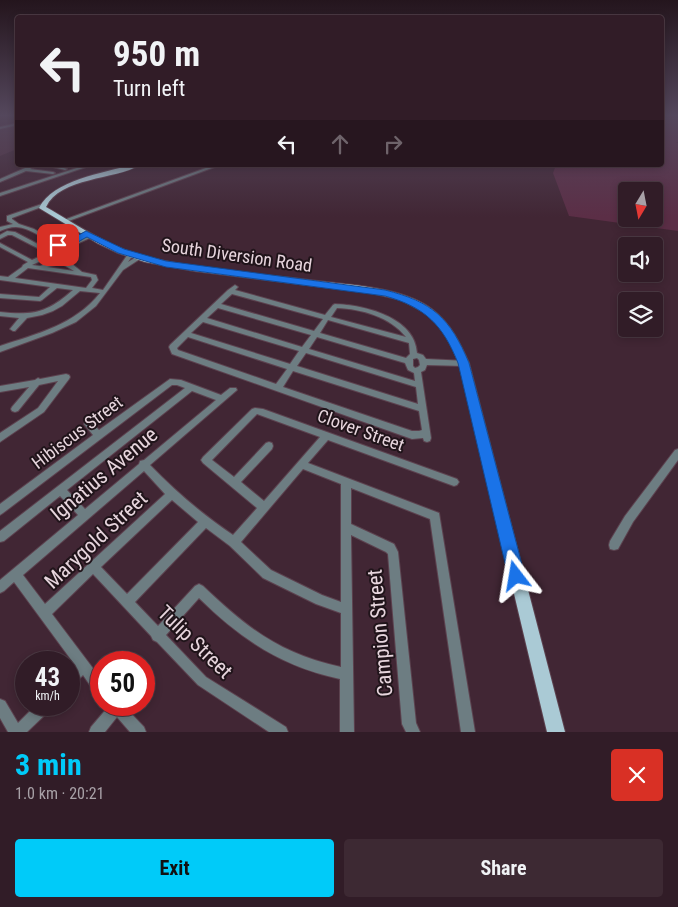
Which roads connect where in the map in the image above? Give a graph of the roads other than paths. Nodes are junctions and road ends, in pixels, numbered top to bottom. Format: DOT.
graph roads {
  1 [pos="32,167"];
  2 [pos="56,167"];
  3 [pos="84,167"];
  4 [pos="131,167"];
  5 [pos="212,167"];
  6 [pos="26,170"];
  7 [pos="12,176"];
  8 [pos="21,178"];
  9 [pos="30,180"];
  10 [pos="0,182"];
  11 [pos="0,195"];
  12 [pos="42,206"];
  13 [pos="64,221"];
  14 [pos="17,224"];
  15 [pos="0,228"];
  16 [pos="88,235"];
  17 [pos="0,238"];
  18 [pos="2,248"];
  19 [pos="61,248"];
  20 [pos="50,253"];
  21 [pos="135,256"];
  22 [pos="32,262"];
  23 [pos="26,266"];
  24 [pos="118,273"];
  25 [pos="0,278"];
  26 [pos="10,279"];
  27 [pos="55,286"];
  28 [pos="78,288"];
  29 [pos="87,290"];
  30 [pos="104,292"];
  31 [pos="0,296"];
  32 [pos="216,305"];
  33 [pos="0,314"];
  34 [pos="24,317"];
  35 [pos="326,318"];
  36 [pos="201,319"];
  37 [pos="13,329"];
  38 [pos="314,333"];
  39 [pos="186,334"];
  40 [pos="411,341"];
  41 [pos="0,349"];
  42 [pos="302,350"];
  43 [pos="414,357"];
  44 [pos="407,361"];
  45 [pos="424,362"];
  46 [pos="464,363"];
  47 [pos="291,367"];
  48 [pos="417,370"];
  49 [pos="38,382"];
  50 [pos="419,385"];
  51 [pos="278,386"];
  52 [pos="191,387"];
  53 [pos="0,390"];
  54 [pos="233,390"];
  55 [pos="222,399"];
  56 [pos="15,409"];
  57 [pos="422,409"];
  58 [pos="88,424"];
  59 [pos="328,435"];
  60 [pos="99,436"];
  61 [pos="0,438"];
  62 [pos="268,446"];
  63 [pos="678,453"];
  64 [pos="143,464"];
  65 [pos="303,465"];
  66 [pos="346,482"];
  67 [pos="454,482"];
  68 [pos="234,483"];
  69 [pos="60,489"];
  70 [pos="172,494"];
  71 [pos="264,507"];
  72 [pos="0,510"];
  73 [pos="85,515"];
  74 [pos="206,522"];
  75 [pos="346,527"];
  76 [pos="0,537"];
  77 [pos="234,542"];
  78 [pos="614,545"];
  79 [pos="94,567"];
  80 [pos="15,574"];
  81 [pos="0,588"];
  82 [pos="127,602"];
  83 [pos="345,609"];
  84 [pos="45,612"];
  85 [pos="157,636"];
  86 [pos="83,666"];
  87 [pos="80,669"];
  88 [pos="346,674"];
  89 [pos="90,675"];
  90 [pos="0,706"];
  91 [pos="33,716"];
  92 [pos="108,716"];
  93 [pos="124,716"];
  94 [pos="17,732"];
  95 [pos="96,732"];
  96 [pos="139,732"];
  97 [pos="281,732"];
  98 [pos="347,732"];
  99 [pos="413,732"];
  100 [pos="468,732"];
  101 [pos="556,732"];
  1 -- 6 [label="street"];
  2 -- 6 [label="street"];
  3 -- 11 [label="street"];
  4 -- 12 [label="main road"];
  5 -- 13 [label="street"];
  6 -- 7 [label="street"];
  7 -- 8 [label="street"];
  7 -- 10 [label="street"];
  9 -- 10 [label="street"];
  12 -- 13 [label="main road, South Diversion Road"];
  12 -- 14 [label="street"];
  13 -- 16 [label="main road, South Diversion Road"];
  14 -- 15 [label="street"];
  14 -- 19 [label="street"];
  16 -- 19 [label="street"];
  16 -- 21 [label="main road, South Diversion Road"];
  17 -- 20 [label="street"];
  18 -- 22 [label="street"];
  19 -- 20 [label="street"];
  20 -- 22 [label="street"];
  21 -- 24 [label="street"];
  21 -- 24 [label="street"];
  21 -- 46 [label="main road, South Diversion Road"];
  22 -- 23 [label="street"];
  23 -- 26 [label="street"];
  23 -- 29 [label="street"];
  24 -- 30 [label="street"];
  25 -- 26 [label="street"];
  26 -- 27 [label="street"];
  27 -- 28 [label="street"];
  27 -- 31 [label="street"];
  28 -- 29 [label="street"];
  28 -- 34 [label="street"];
  29 -- 30 [label="street"];
  30 -- 41 [label="street"];
  32 -- 35 [label="street"];
  32 -- 36 [label="street"];
  32 -- 38 [label="street"];
  33 -- 34 [label="street"];
  34 -- 37 [label="street"];
  35 -- 38 [label="street"];
  35 -- 40 [label="street"];
  35 -- 40 [label="street"];
  36 -- 39 [label="street"];
  36 -- 42 [label="street"];
  38 -- 42 [label="street"];
  38 -- 44 [label="street"];
  39 -- 47 [label="street"];
  39 -- 51 [label="street"];
  40 -- 43 [label="street"];
  42 -- 47 [label="street"];
  42 -- 50 [label="street"];
  43 -- 44 [label="street"];
  43 -- 45 [label="street"];
  44 -- 48 [label="street"];
  45 -- 46 [label="street"];
  45 -- 48 [label="street"];
  46 -- 101 [label="main road, South Diversion Road"];
  47 -- 51 [label="street"];
  47 -- 57 [label="street"];
  48 -- 50 [label="street"];
  49 -- 53 [label="street"];
  49 -- 56 [label="street"];
  49 -- 61 [label="street"];
  50 -- 57 [label="street"];
  51 -- 57 [label="street"];
  52 -- 55 [label="street"];
  52 -- 60 [label="street, Hibiscus Street"];
  52 -- 69 [label="street"];
  54 -- 55 [label="street, Ignatius Avenue"];
  55 -- 64 [label="street, Ignatius Avenue"];
  58 -- 60 [label="street"];
  59 -- 65 [label="street"];
  59 -- 67 [label="street, Clover Street"];
  59 -- 68 [label="street, Clover Street"];
  60 -- 72 [label="street, Hibiscus Street"];
  62 -- 68 [label="street"];
  63 -- 78 [label="street"];
  64 -- 70 [label="street"];
  64 -- 73 [label="street, Ignatius Avenue"];
  65 -- 66 [label="street"];
  65 -- 71 [label="street"];
  66 -- 75 [label="street"];
  66 -- 100 [label="street"];
  68 -- 71 [label="street"];
  69 -- 73 [label="street"];
  69 -- 76 [label="street"];
  70 -- 74 [label="street"];
  70 -- 79 [label="street, Marygold Street"];
  71 -- 77 [label="street"];
  73 -- 80 [label="street, Ignatius Avenue"];
  74 -- 77 [label="street"];
  74 -- 82 [label="street"];
  75 -- 83 [label="street"];
  75 -- 99 [label="street, Campion Street"];
  77 -- 83 [label="street"];
  79 -- 82 [label="street, Tulip Street"];
  79 -- 84 [label="street, Marygold Street"];
  80 -- 81 [label="street, Ignatius Avenue"];
  80 -- 84 [label="street"];
  82 -- 85 [label="street, Tulip Street"];
  83 -- 88 [label="street"];
  84 -- 86 [label="street"];
  85 -- 88 [label="street"];
  85 -- 97 [label="street, Tulip Street"];
  86 -- 87 [label="street"];
  86 -- 89 [label="street"];
  88 -- 98 [label="street"];
  90 -- 94 [label="street"];
  91 -- 94 [label="street"];
  92 -- 95 [label="street"];
  93 -- 96 [label="street"];
}
